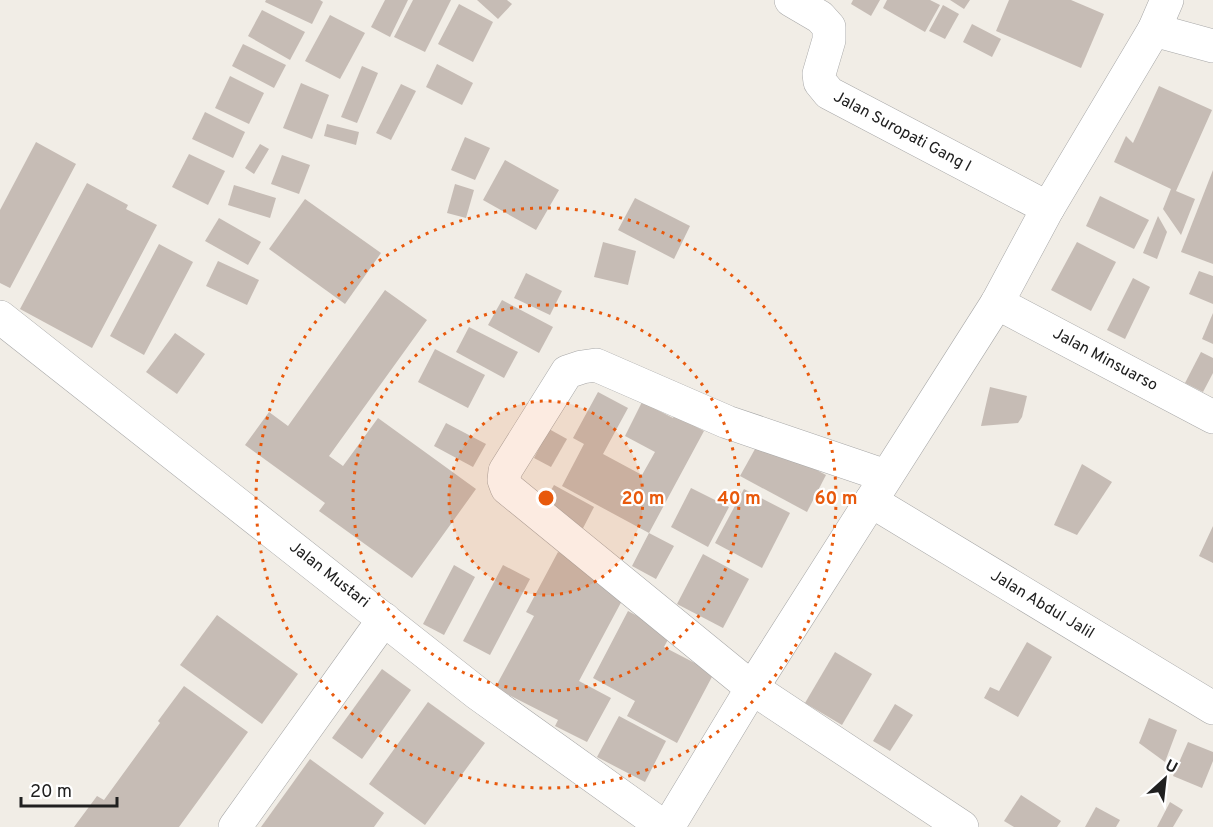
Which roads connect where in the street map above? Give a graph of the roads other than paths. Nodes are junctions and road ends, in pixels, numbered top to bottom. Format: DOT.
graph roads {
  1 [pos="791,0"];
  2 [pos="1167,0"];
  3 [pos="1155,30"];
  4 [pos="1213,46"];
  5 [pos="1048,208"];
  6 [pos="997,303"];
  7 [pos="0,317"];
  8 [pos="1213,417"];
  9 [pos="879,489"];
  10 [pos="384,619"];
  11 [pos="752,688"];
  12 [pos="1213,708"];
  13 [pos="235,827"];
  14 [pos="666,827"];
  15 [pos="962,827"];
  1 -- 5 [label="street, Jalan Suropati Gang I"];
  2 -- 3 [label="street"];
  3 -- 4 [label="street"];
  3 -- 5 [label="street"];
  5 -- 6 [label="street"];
  6 -- 8 [label="street, Jalan Minsuarso"];
  6 -- 9 [label="street"];
  7 -- 10 [label="street, Jalan Mustari"];
  9 -- 11 [label="street"];
  9 -- 11 [label="street, Jalan Abdul Jalil"];
  9 -- 12 [label="street, Jalan Abdul Jalil"];
  10 -- 13 [label="street"];
  10 -- 14 [label="street, Jalan Mustari"];
  11 -- 14 [label="street"];
  11 -- 15 [label="street, Jalan Abdul Jalil"];
}
